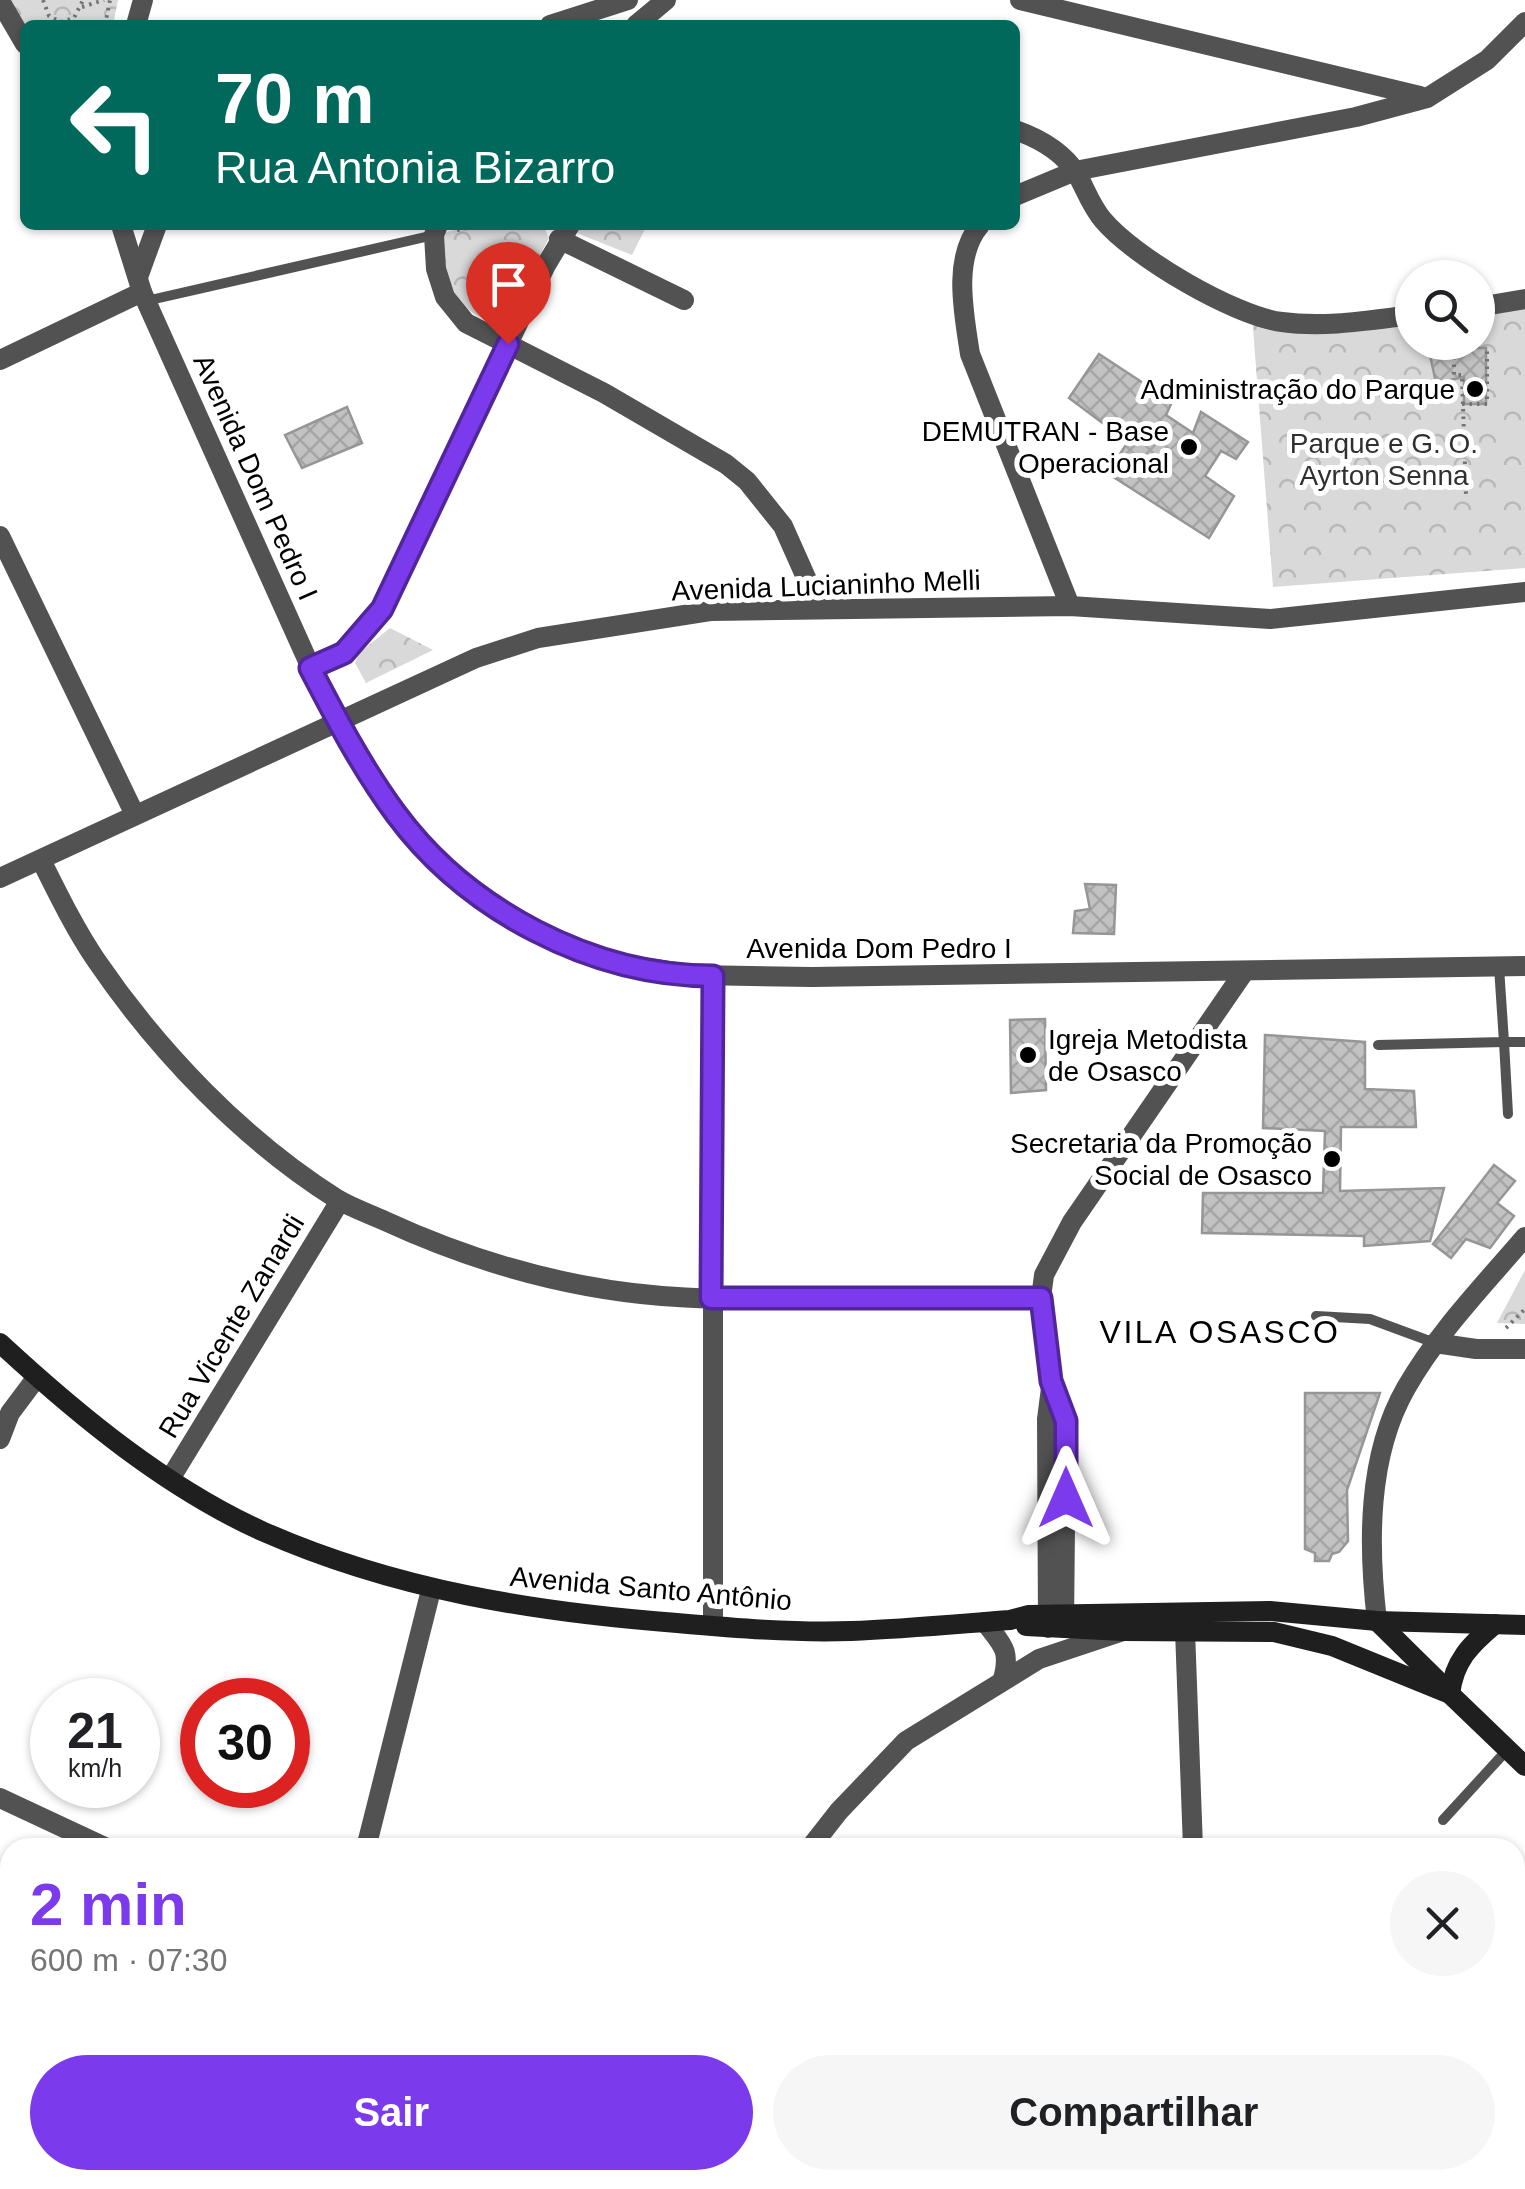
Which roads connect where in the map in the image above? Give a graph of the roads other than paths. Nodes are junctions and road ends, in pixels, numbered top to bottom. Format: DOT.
graph roads {
  1 [pos="628,0"];
  2 [pos="666,0"];
  3 [pos="1020,0"];
  4 [pos="0,1"];
  5 [pos="566,20"];
  6 [pos="642,20"];
  7 [pos="1525,22"];
  8 [pos="20,35"];
  9 [pos="1427,98"];
  10 [pos="1020,132"];
  11 [pos="1075,171"];
  12 [pos="1020,194"];
  13 [pos="123,230"];
  14 [pos="156,230"];
  15 [pos="436,230"];
  16 [pos="975,230"];
  17 [pos="565,232"];
  18 [pos="142,290"];
  19 [pos="1525,299"];
  20 [pos="684,300"];
  21 [pos="1495,304"];
  22 [pos="1395,317"];
  23 [pos="508,344"];
  24 [pos="0,360"];
  25 [pos="0,536"];
  26 [pos="1525,592"];
  27 [pos="1070,606"];
  28 [pos="820,609"];
  29 [pos="310,668"];
  30 [pos="339,723"];
  31 [pos="136,816"];
  32 [pos="41,860"];
  33 [pos="0,878"];
  34 [pos="1525,966"];
  35 [pos="1499,968"];
  36 [pos="1244,972"];
  37 [pos="713,976"];
  38 [pos="1504,1042"];
  39 [pos="1525,1042"];
  40 [pos="1378,1045"];
  41 [pos="1508,1114"];
  42 [pos="340,1201"];
  43 [pos="1525,1237"];
  44 [pos="711,1298"];
  45 [pos="1041,1298"];
  46 [pos="1316,1316"];
  47 [pos="0,1343"];
  48 [pos="1435,1343"];
  49 [pos="1525,1349"];
  50 [pos="37,1377"];
  51 [pos="0,1439"];
  52 [pos="170,1479"];
  53 [pos="431,1590"];
  54 [pos="1378,1620"];
  55 [pos="1057,1621"];
  56 [pos="985,1622"];
  57 [pos="1495,1624"];
  58 [pos="1525,1624"];
  59 [pos="713,1626"];
  60 [pos="1186,1630"];
  61 [pos="1123,1631"];
  62 [pos="1004,1679"];
  63 [pos="1450,1694"];
  64 [pos="1508,1749"];
  65 [pos="1525,1766"];
  66 [pos="0,1798"];
  67 [pos="1443,1820"];
  68 [pos="86,1838"];
  69 [pos="369,1838"];
  70 [pos="818,1838"];
  71 [pos="1193,1838"];
  1 -- 5 [label="street"];
  2 -- 6 [label="street"];
  3 -- 9 [label="street"];
  4 -- 8 [label="street"];
  7 -- 9 [label="street"];
  9 -- 11 [label="street"];
  10 -- 11 [label="street"];
  11 -- 12 [label="street"];
  11 -- 22 [label="street"];
  13 -- 18 [label="street, Avenida Dom Pedro I"];
  14 -- 18 [label="street"];
  15 -- 18 [label="lane"];
  15 -- 23 [label="street"];
  16 -- 27 [label="street"];
  17 -- 20 [label="street"];
  17 -- 23 [label="street"];
  18 -- 24 [label="street"];
  18 -- 29 [label="street, Avenida Dom Pedro I"];
  19 -- 21 [label="street"];
  23 -- 28 [label="street"];
  23 -- 29 [label="street"];
  25 -- 31 [label="street"];
  26 -- 27 [label="street, Avenida Lucianinho Melli"];
  27 -- 28 [label="street, Avenida Lucianinho Melli"];
  28 -- 30 [label="street, Avenida Lucianinho Melli"];
  29 -- 30 [label="street, Avenida Dom Pedro I"];
  30 -- 31 [label="street, Avenida Lucianinho Melli"];
  30 -- 37 [label="street, Avenida Dom Pedro I"];
  31 -- 32 [label="street, Avenida Lucianinho Melli"];
  32 -- 33 [label="street, Avenida Lucianinho Melli"];
  32 -- 42 [label="street"];
  34 -- 35 [label="street, Avenida Dom Pedro I"];
  35 -- 36 [label="street, Avenida Dom Pedro I"];
  35 -- 38 [label="lane"];
  36 -- 37 [label="street, Avenida Dom Pedro I"];
  36 -- 45 [label="street"];
  37 -- 44 [label="street"];
  38 -- 39 [label="lane"];
  38 -- 40 [label="lane"];
  38 -- 41 [label="lane"];
  42 -- 44 [label="street"];
  42 -- 52 [label="street, Rua Vicente Zanardi"];
  43 -- 48 [label="street"];
  44 -- 45 [label="street"];
  44 -- 59 [label="street"];
  45 -- 55 [label="street"];
  46 -- 48 [label="lane"];
  47 -- 50 [label="main road, Avenida Santo Antônio"];
  48 -- 49 [label="street"];
  48 -- 54 [label="street"];
  50 -- 51 [label="street"];
  50 -- 52 [label="main road, Avenida Santo Antônio"];
  52 -- 53 [label="main road, Avenida Santo Antônio"];
  53 -- 59 [label="main road, Avenida Santo Antônio"];
  53 -- 69 [label="street"];
  54 -- 55 [label="main road, Avenida Santo Antônio"];
  54 -- 57 [label="main road, Avenida Santo Antônio"];
  54 -- 63 [label="main road"];
  55 -- 56 [label="main road, Avenida Santo Antônio"];
  55 -- 61 [label="main road, Avenida Santo Antônio"];
  56 -- 59 [label="main road, Avenida Santo Antônio"];
  56 -- 62 [label="street"];
  57 -- 58 [label="main road, Avenida Santo Antônio"];
  57 -- 63 [label="main road"];
  60 -- 61 [label="main road, Avenida Santo Antônio"];
  60 -- 63 [label="main road, Avenida Santo Antônio"];
  60 -- 71 [label="street"];
  61 -- 62 [label="street"];
  62 -- 70 [label="street"];
  63 -- 64 [label="main road"];
  64 -- 65 [label="main road"];
  64 -- 67 [label="lane"];
  66 -- 68 [label="street"];
}
